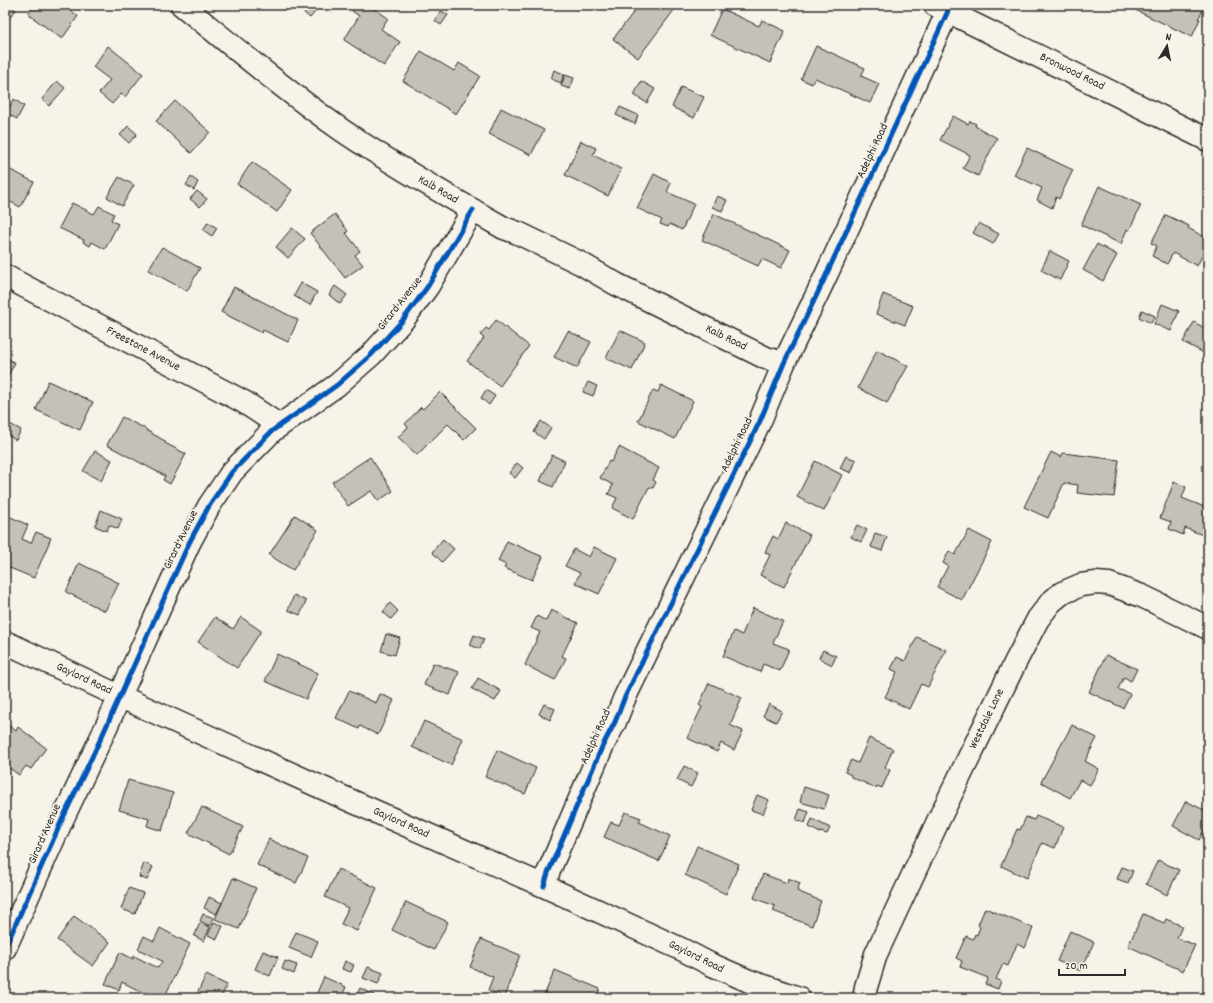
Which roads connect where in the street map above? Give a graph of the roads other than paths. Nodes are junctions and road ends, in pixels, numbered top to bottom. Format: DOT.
graph roads {
  1 [pos="182,5"];
  2 [pos="942,8"];
  3 [pos="1208,140"];
  4 [pos="473,210"];
  5 [pos="5,276"];
  6 [pos="784,363"];
  7 [pos="277,427"];
  8 [pos="1208,628"];
  9 [pos="5,642"];
  10 [pos="119,696"];
  11 [pos="544,886"];
  12 [pos="5,948"];
  13 [pos="799,998"];
  14 [pos="864,998"];
  1 -- 4 [label="street, Kalb Road"];
  2 -- 3 [label="street, Bronwood Road"];
  2 -- 6 [label="street, Adelphi Road"];
  4 -- 6 [label="street, Kalb Road"];
  4 -- 7 [label="street, Girard Avenue"];
  5 -- 7 [label="street, Freestone Avenue"];
  6 -- 11 [label="street, Adelphi Road"];
  7 -- 10 [label="street, Girard Avenue"];
  8 -- 14 [label="street, Westdale Lane"];
  9 -- 10 [label="street, Gaylord Road"];
  10 -- 11 [label="street, Gaylord Road"];
  10 -- 12 [label="street, Girard Avenue"];
  11 -- 13 [label="street, Gaylord Road"];
}
